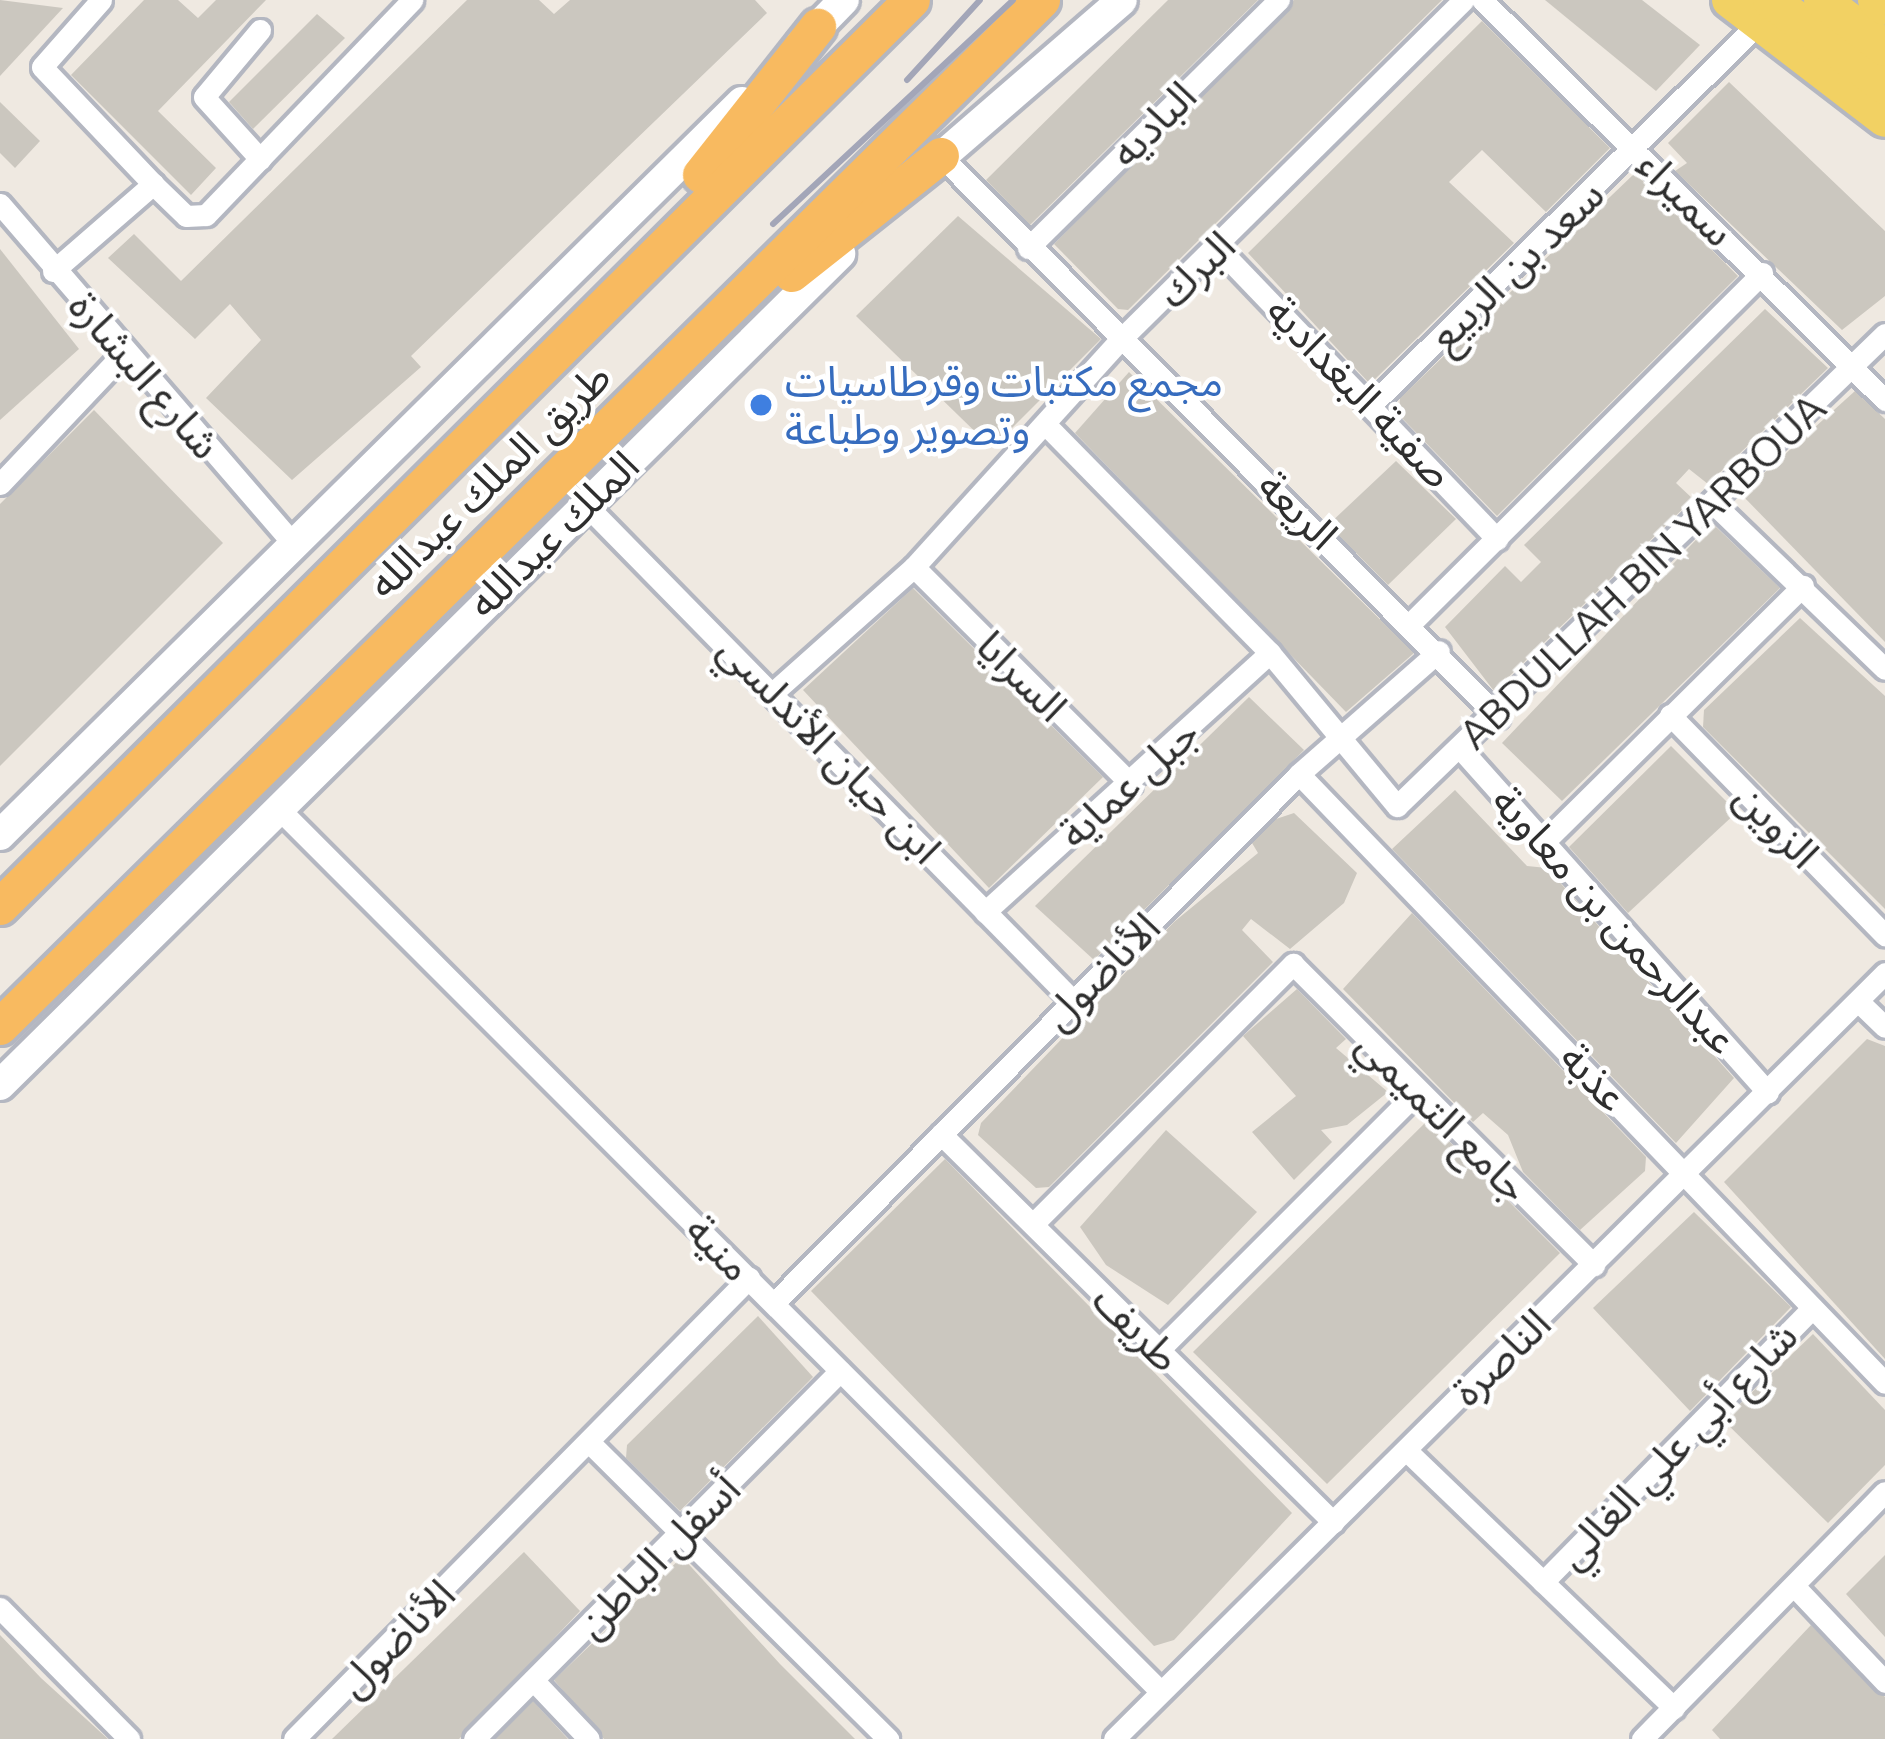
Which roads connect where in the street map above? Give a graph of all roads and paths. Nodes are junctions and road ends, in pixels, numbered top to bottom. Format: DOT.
graph roads {
  1 [pos="101,0"];
  2 [pos="412,0"];
  3 [pos="844,0"];
  4 [pos="912,0"];
  5 [pos="1042,0"];
  6 [pos="1122,0"];
  7 [pos="1279,0"];
  8 [pos="1463,0"];
  9 [pos="1482,0"];
  10 [pos="1730,0"];
  11 [pos="1822,0"];
  12 [pos="1876,0"];
  13 [pos="1885,7"];
  14 [pos="1765,11"];
  15 [pos="818,27"];
  16 [pos="260,30"];
  17 [pos="1885,48"];
  18 [pos="1885,86"];
  19 [pos="1885,119"];
  20 [pos="1636,148"];
  21 [pos="940,156"];
  22 [pos="260,159"];
  23 [pos="153,184"];
  24 [pos="0,204"];
  25 [pos="1028,248"];
  26 [pos="1219,249"];
  27 [pos="53,271"];
  28 [pos="1762,274"];
  29 [pos="1885,334"];
  30 [pos="1120,340"];
  31 [pos="125,352"];
  32 [pos="1851,367"];
  33 [pos="1885,400"];
  34 [pos="1372,404"];
  35 [pos="1049,428"];
  36 [pos="0,484"];
  37 [pos="1712,502"];
  38 [pos="584,503"];
  39 [pos="1497,539"];
  40 [pos="293,544"];
  41 [pos="353,545"];
  42 [pos="914,567"];
  43 [pos="1803,586"];
  44 [pos="412,618"];
  45 [pos="1413,621"];
  46 [pos="1439,651"];
  47 [pos="1270,652"];
  48 [pos="1885,669"];
  49 [pos="777,689"];
  50 [pos="1670,715"];
  51 [pos="1498,716"];
  52 [pos="1341,739"];
  53 [pos="1460,748"];
  54 [pos="1299,774"];
  55 [pos="1131,784"];
  56 [pos="278,807"];
  57 [pos="0,835"];
  58 [pos="1545,841"];
  59 [pos="0,907"];
  60 [pos="985,912"];
  61 [pos="1885,935"];
  62 [pos="1885,973"];
  63 [pos="1071,999"];
  64 [pos="1858,1001"];
  65 [pos="0,1027"];
  66 [pos="1885,1027"];
  67 [pos="0,1085"];
  68 [pos="1417,1092"];
  69 [pos="1768,1092"];
  70 [pos="941,1134"];
  71 [pos="1686,1172"];
  72 [pos="1033,1225"];
  73 [pos="1594,1265"];
  74 [pos="749,1278"];
  75 [pos="774,1303"];
  76 [pos="1811,1309"];
  77 [pos="1159,1350"];
  78 [pos="840,1371"];
  79 [pos="1885,1383"];
  80 [pos="591,1444"];
  81 [pos="1406,1450"];
  82 [pos="1885,1492"];
  83 [pos="1333,1522"];
  84 [pos="683,1533"];
  85 [pos="1543,1582"];
  86 [pos="1795,1587"];
  87 [pos="0,1608"];
  88 [pos="533,1681"];
  89 [pos="1885,1682"];
  90 [pos="1159,1690"];
  91 [pos="1674,1708"];
  92 [pos="129,1739"];
  93 [pos="294,1739"];
  94 [pos="474,1739"];
  95 [pos="589,1739"];
  96 [pos="888,1739"];
  97 [pos="1114,1739"];
  98 [pos="1642,1739"];
  1 -- 23 [label="street"];
  2 -- 22 [label="street"];
  3 -- 15 [label="main road"];
  4 -- 41 [label="highway, طريق الملك عبدالله"];
  5 -- 44 [label="highway, طريق الملك عبدالله"];
  6 -- 21 [label="main road, الملك عبدالله"];
  7 -- 25 [label="street, الباديه"];
  8 -- 26 [label="street, البرك"];
  9 -- 20 [label="street, سميراء"];
  10 -- 14 [label="main road"];
  11 -- 17 [label="main road"];
  12 -- 13 [label="main road"];
  14 -- 18 [label="main road"];
  14 -- 19 [label="main road"];
  14 -- 20 [label="street, سعد بن الربيع"];
  15 -- 40 [label="main road"];
  15 -- 41 [label="highway"];
  16 -- 22 [label="street"];
  20 -- 28 [label="street, سميراء"];
  20 -- 34 [label="street, سعد بن الربيع"];
  21 -- 25 [label="street, الريعة"];
  21 -- 38 [label="main road, الملك عبدالله"];
  21 -- 44 [label="highway"];
  22 -- 23 [label="street"];
  23 -- 27 [label="street"];
  24 -- 27 [label="street, شارع البشارة"];
  25 -- 30 [label="street, الريعة"];
  26 -- 30 [label="street, البرك"];
  26 -- 34 [label="street, صفية البغدادية"];
  27 -- 31 [label="street, شارع البشارة"];
  28 -- 32 [label="street, سميراء"];
  28 -- 39 [label="street"];
  29 -- 32 [label="street, ABDULLAH BIN YARBOUA"];
  30 -- 35 [label="street, البرك"];
  30 -- 45 [label="street, الريعة"];
  31 -- 36 [label="street"];
  31 -- 40 [label="street, شارع البشارة"];
  32 -- 33 [label="street, سميراء"];
  32 -- 37 [label="street, ABDULLAH BIN YARBOUA"];
  34 -- 39 [label="street, صفية البغدادية"];
  35 -- 42 [label="street, البرك"];
  35 -- 47 [label="street"];
  37 -- 43 [label="street"];
  37 -- 51 [label="street, ABDULLAH BIN YARBOUA"];
  38 -- 49 [label="street, ابن حيان الأندلسي"];
  38 -- 56 [label="main road, الملك عبدالله"];
  39 -- 45 [label="street"];
  40 -- 57 [label="main road"];
  41 -- 59 [label="highway, طريق الملك عبدالله"];
  42 -- 49 [label="street, البرك"];
  42 -- 55 [label="street, السرايا"];
  43 -- 48 [label="street"];
  43 -- 50 [label="street"];
  44 -- 65 [label="highway, طريق الملك عبدالله"];
  45 -- 46 [label="street, الريعة"];
  46 -- 51 [label="street, الريعة"];
  46 -- 52 [label="street, الأناضول"];
  47 -- 52 [label="street"];
  47 -- 55 [label="street, جبل عماية"];
  49 -- 60 [label="street, ابن حيان الأندلسي"];
  50 -- 58 [label="street"];
  50 -- 61 [label="street, الزوين"];
  51 -- 53 [label="street, ABDULLAH BIN YARBOUA"];
  52 -- 53 [label="street, ABDULLAH BIN YARBOUA"];
  52 -- 54 [label="street, الأناضول"];
  53 -- 58 [label="street, عبدالرحمن بن معاوية"];
  54 -- 63 [label="street, الأناضول"];
  54 -- 71 [label="street, عذبة"];
  55 -- 60 [label="street, جبل عماية"];
  56 -- 67 [label="main road, الملك عبدالله"];
  56 -- 74 [label="street, منية"];
  58 -- 69 [label="street, عبدالرحمن بن معاوية"];
  60 -- 63 [label="street, ابن حيان الأندلسي"];
  62 -- 64 [label="street, الناصرة"];
  63 -- 70 [label="street, الأناضول"];
  64 -- 66 [label="street"];
  64 -- 69 [label="street, الناصرة"];
  68 -- 72 [label="street, جامع التميمي"];
  68 -- 73 [label="street, جامع التميمي"];
  68 -- 77 [label="street"];
  69 -- 71 [label="street, الناصرة"];
  70 -- 72 [label="street, طريف"];
  70 -- 75 [label="street, الأناضول"];
  71 -- 73 [label="street, الناصرة"];
  71 -- 76 [label="street, عذبة"];
  72 -- 77 [label="street, طريف"];
  73 -- 81 [label="street, الناصرة"];
  74 -- 75 [label="street, منية"];
  74 -- 80 [label="street, الأناضول"];
  75 -- 78 [label="street, منية"];
  76 -- 79 [label="street, عذبة"];
  76 -- 85 [label="street, شارع أبي علي الغالي"];
  77 -- 83 [label="street, طريف"];
  78 -- 84 [label="street, أسفل الباطن"];
  78 -- 90 [label="street, منية"];
  80 -- 84 [label="street"];
  80 -- 93 [label="street, الأناضول"];
  81 -- 83 [label="street, الناصرة"];
  81 -- 85 [label="street"];
  82 -- 86 [label="street"];
  83 -- 90 [label="street, الناصرة"];
  84 -- 88 [label="street, أسفل الباطن"];
  84 -- 96 [label="street"];
  85 -- 91 [label="street"];
  86 -- 89 [label="street"];
  86 -- 91 [label="street"];
  87 -- 92 [label="street"];
  88 -- 94 [label="street, أسفل الباطن"];
  88 -- 95 [label="street"];
  90 -- 97 [label="street, الناصرة"];
  91 -- 98 [label="street"];
}
